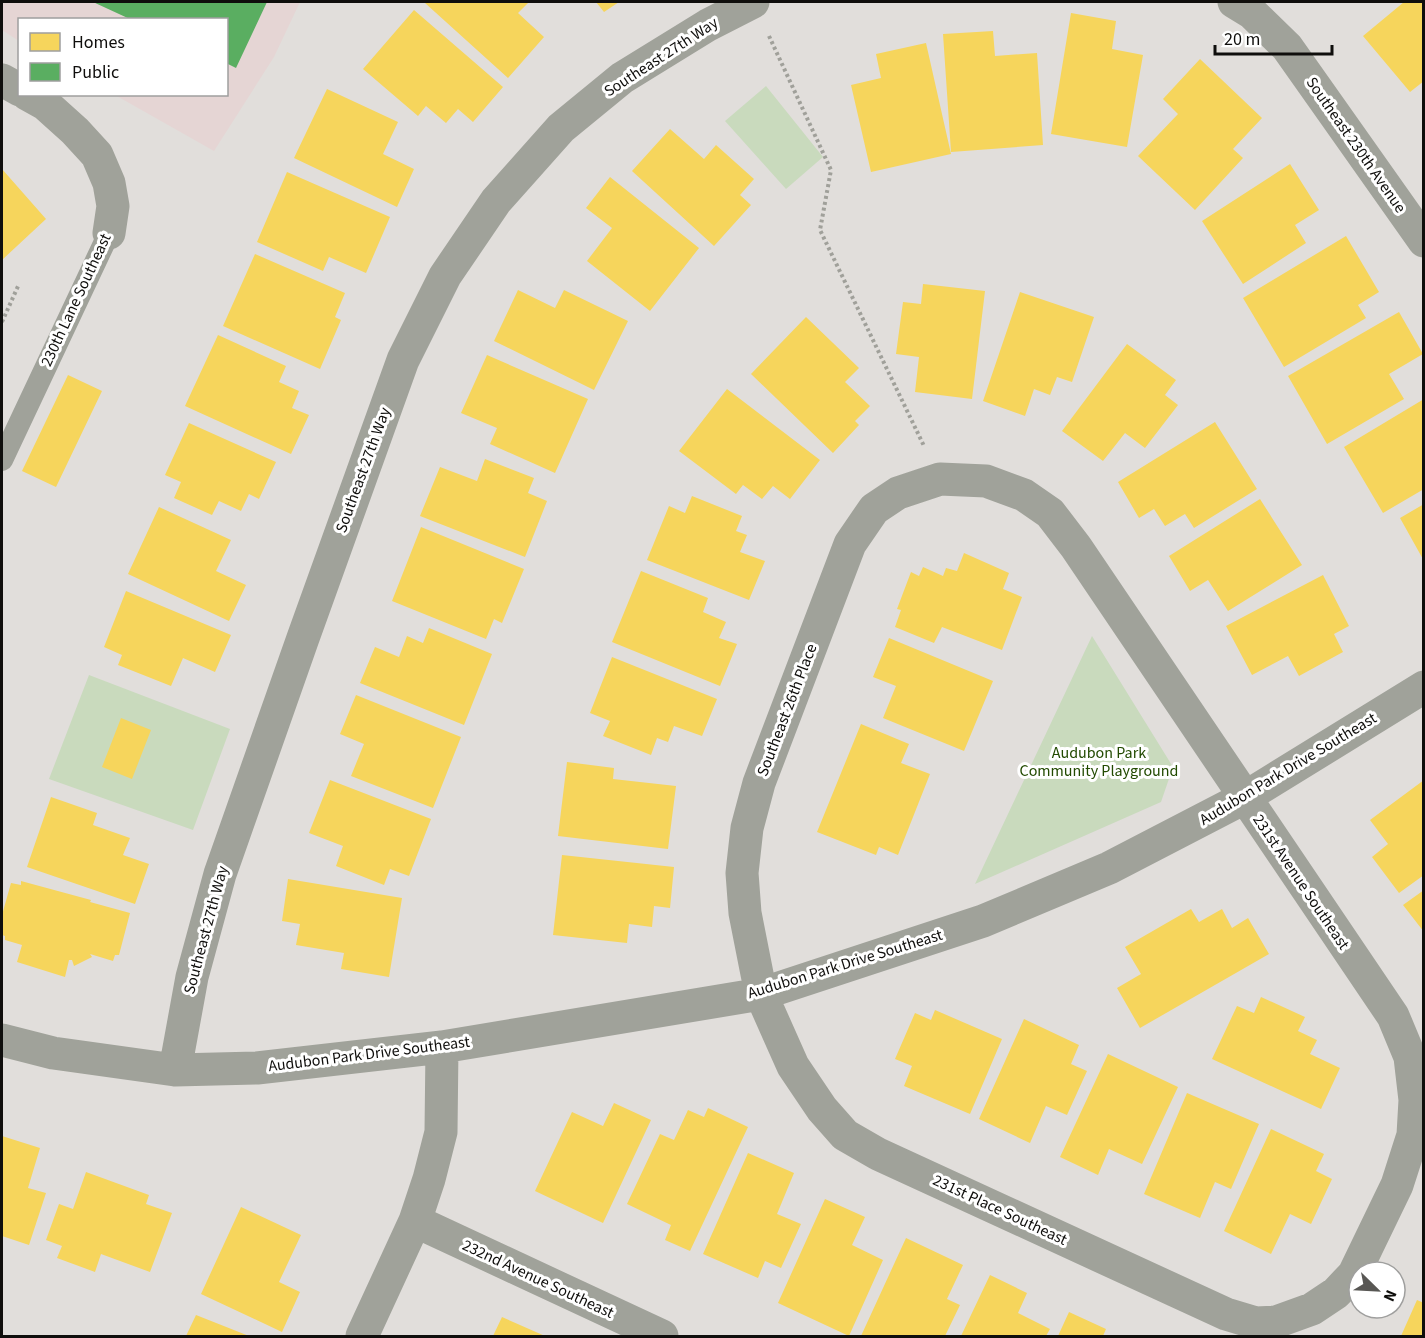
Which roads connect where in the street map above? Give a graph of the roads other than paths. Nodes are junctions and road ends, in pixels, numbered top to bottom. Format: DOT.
graph roads {
  1 [pos="753,2"];
  2 [pos="1234,2"];
  3 [pos="2,80"];
  4 [pos="18,89"];
  5 [pos="31,96"];
  6 [pos="109,233"];
  7 [pos="1424,241"];
  8 [pos="2,460"];
  9 [pos="940,479"];
  10 [pos="1424,687"];
  11 [pos="1244,798"];
  12 [pos="761,994"];
  13 [pos="2,1040"];
  14 [pos="442,1047"];
  15 [pos="176,1070"];
  16 [pos="415,1221"];
  17 [pos="1312,1309"];
  18 [pos="362,1336"];
  19 [pos="662,1336"];
  1 -- 15 [label="street, Southeast 27th Way"];
  2 -- 7 [label="street, Southeast 230th Avenue"];
  3 -- 4 [label="street"];
  5 -- 6 [label="street, 230th Lane Southeast"];
  6 -- 8 [label="lane, 230th Lane Southeast"];
  9 -- 11 [label="street, 231st Avenue Southeast"];
  9 -- 12 [label="street, Southeast 26th Place"];
  10 -- 11 [label="street, Audubon Park Drive Southeast"];
  11 -- 12 [label="street, Audubon Park Drive Southeast"];
  11 -- 17 [label="street, 231st Avenue Southeast"];
  12 -- 14 [label="street, Audubon Park Drive Southeast"];
  12 -- 17 [label="street, 231st Place Southeast"];
  13 -- 15 [label="street, Audubon Park Drive Southeast"];
  14 -- 15 [label="street, Audubon Park Drive Southeast"];
  14 -- 16 [label="street"];
  16 -- 18 [label="street"];
  16 -- 19 [label="street, 232nd Avenue Southeast"];
}
